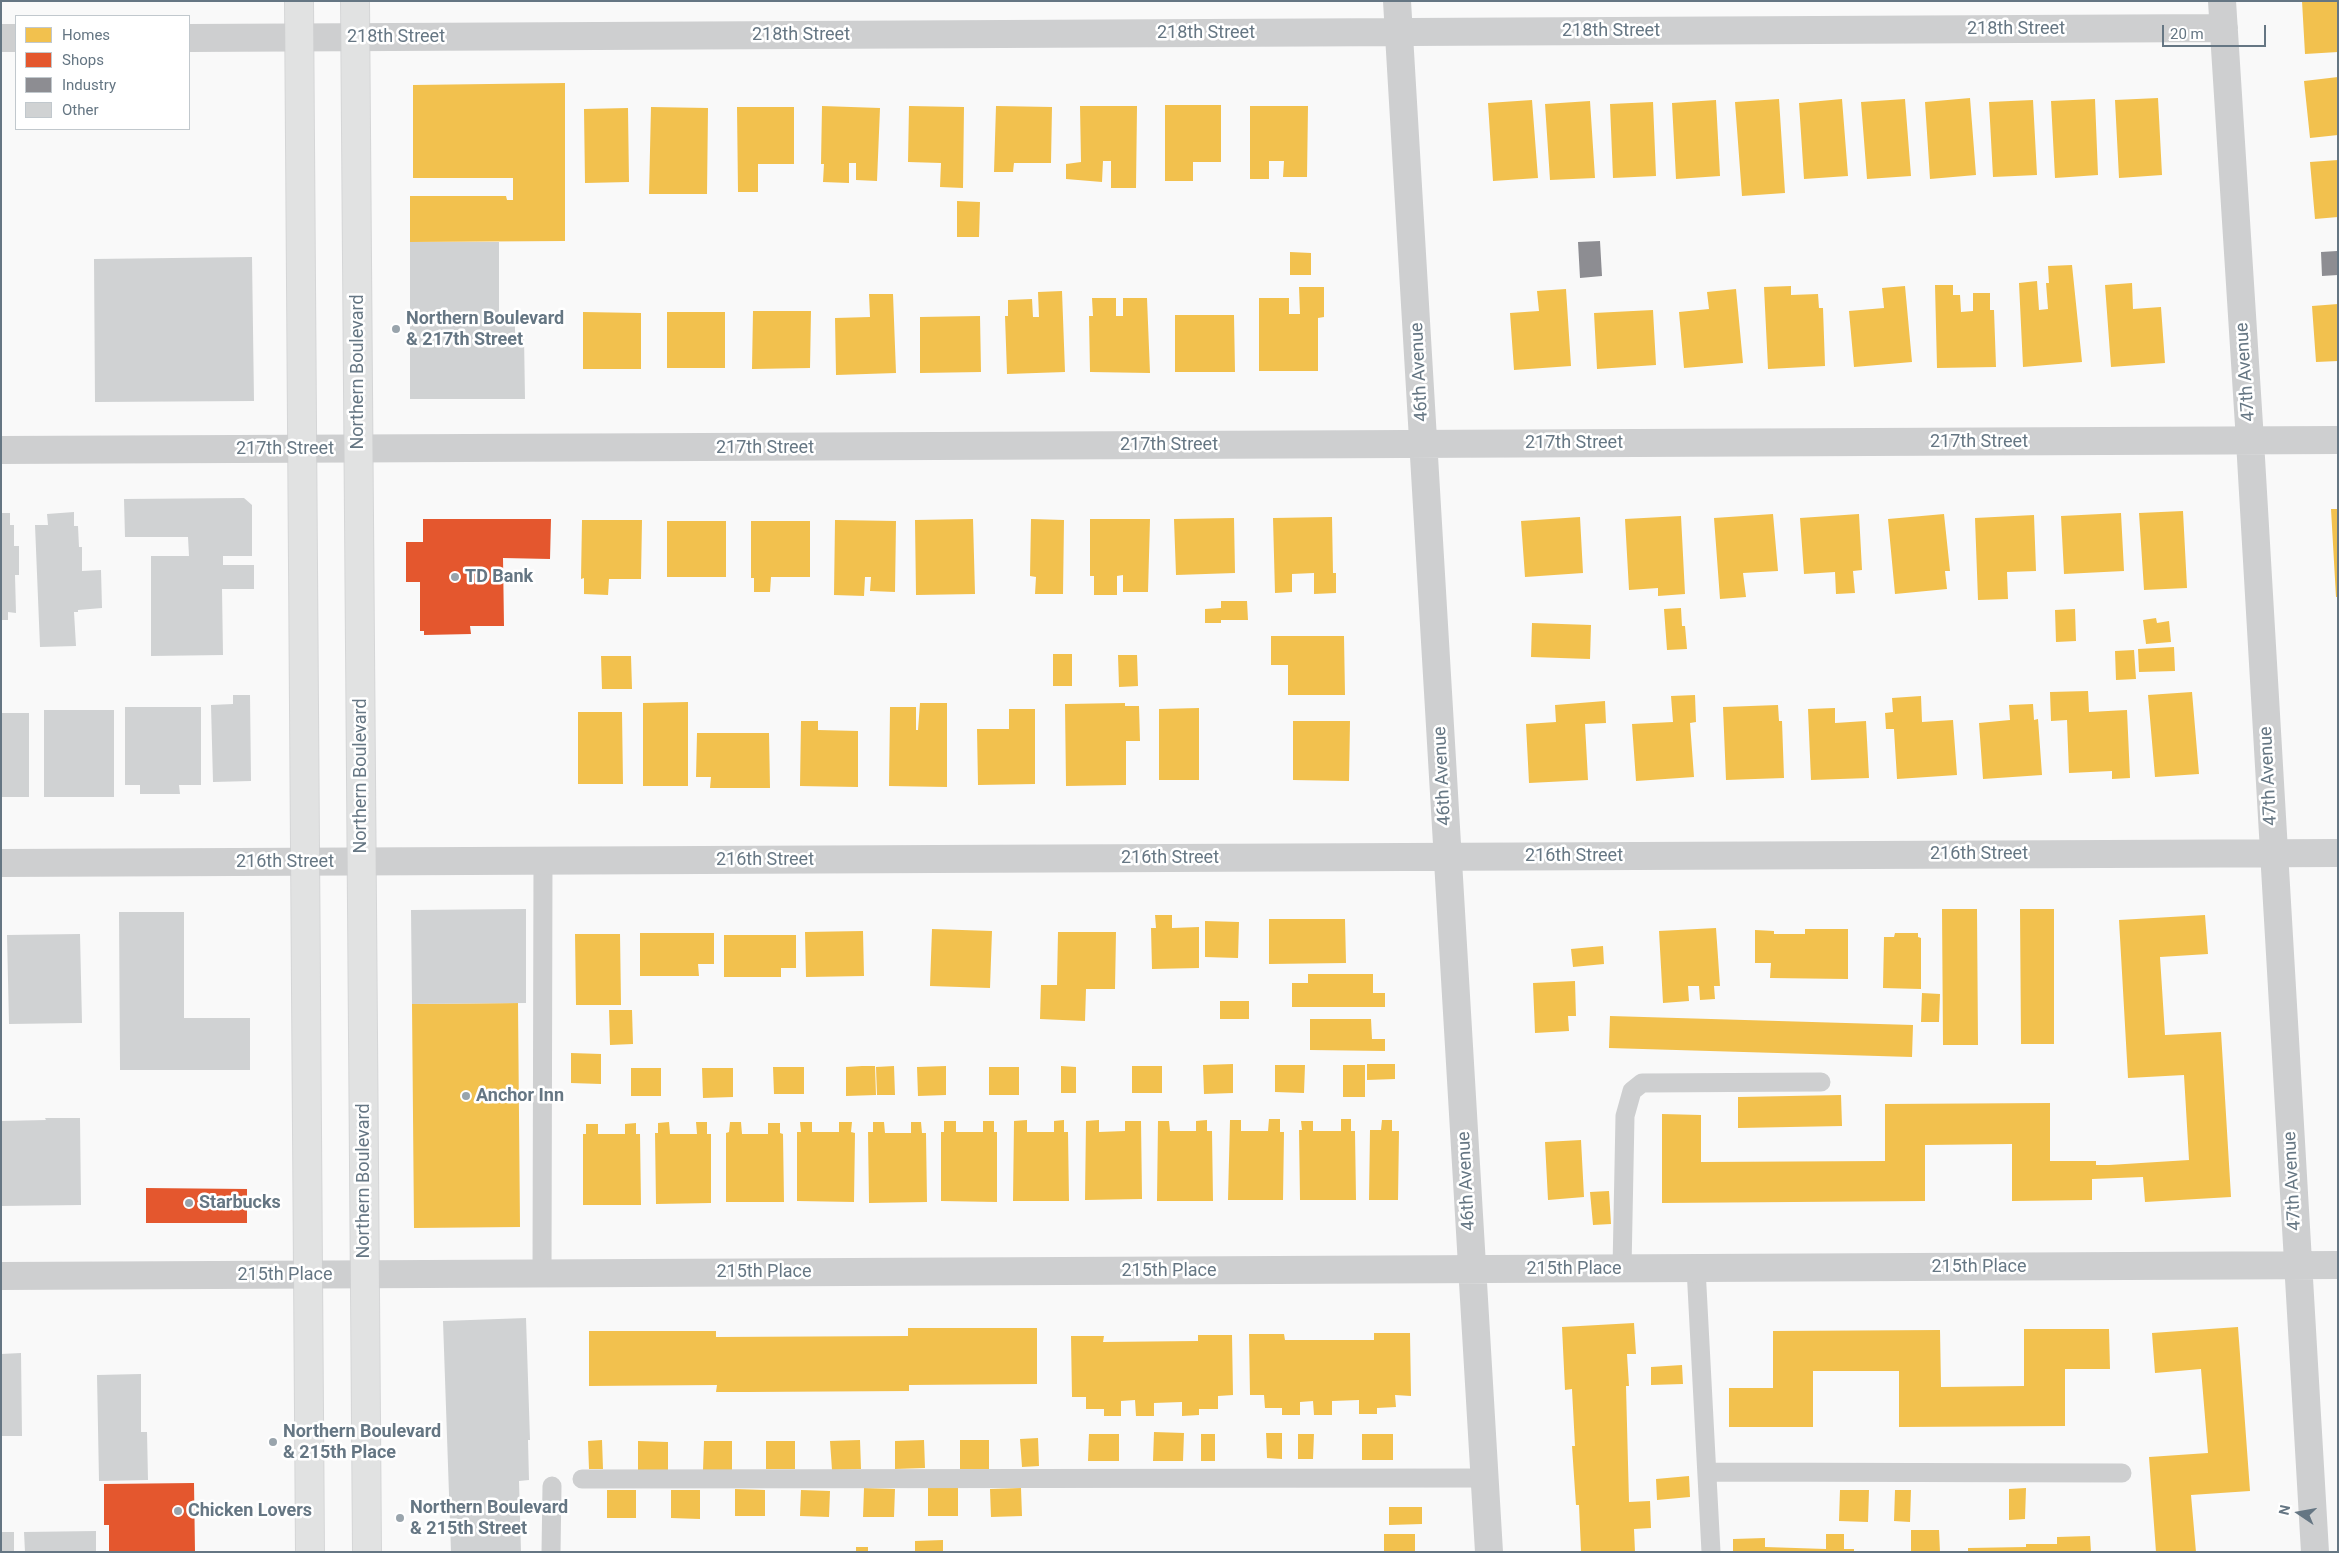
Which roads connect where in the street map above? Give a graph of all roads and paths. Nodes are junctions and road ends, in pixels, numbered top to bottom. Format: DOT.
graph roads {
  1 [pos="298,1"];
  2 [pos="355,1"];
  3 [pos="1397,1"];
  4 [pos="2223,14"];
  5 [pos="1399,32"];
  6 [pos="299,37"];
  7 [pos="356,37"];
  8 [pos="1,38"];
  9 [pos="15,38"];
  10 [pos="190,38"];
  11 [pos="2250,440"];
  12 [pos="2338,440"];
  13 [pos="1424,444"];
  14 [pos="358,449"];
  15 [pos="1,450"];
  16 [pos="302,450"];
  17 [pos="2273,853"];
  18 [pos="2338,853"];
  19 [pos="1448,857"];
  20 [pos="543,861"];
  21 [pos="305,862"];
  22 [pos="362,862"];
  23 [pos="1,863"];
  24 [pos="1821,1082"];
  25 [pos="2298,1265"];
  26 [pos="2338,1265"];
  27 [pos="1696,1268"];
  28 [pos="1622,1269"];
  29 [pos="1472,1270"];
  30 [pos="308,1274"];
  31 [pos="365,1274"];
  32 [pos="542,1274"];
  33 [pos="1,1276"];
  34 [pos="1707,1472"];
  35 [pos="2122,1472"];
  36 [pos="1484,1478"];
  37 [pos="582,1479"];
  38 [pos="552,1486"];
  39 [pos="310,1552"];
  40 [pos="367,1552"];
  41 [pos="551,1552"];
  42 [pos="1489,1552"];
  43 [pos="1711,1552"];
  44 [pos="2315,1552"];
  1 -- 6 [label="main road"];
  2 -- 7 [label="main road, Northern Boulevard"];
  3 -- 5 [label="street, 46th Avenue"];
  4 -- 5 [label="street, 218th Street"];
  4 -- 11 [label="street, 47th Avenue"];
  5 -- 7 [label="street, 218th Street"];
  5 -- 13 [label="street, 46th Avenue"];
  6 -- 7 [label="street, 218th Street"];
  6 -- 10 [label="street, 218th Street"];
  6 -- 16 [label="main road"];
  7 -- 14 [label="main road, Northern Boulevard"];
  8 -- 9 [label="street"];
  11 -- 12 [label="street, 217th Street"];
  11 -- 13 [label="street, 217th Street"];
  11 -- 17 [label="street, 47th Avenue"];
  13 -- 14 [label="street, 217th Street"];
  13 -- 19 [label="street, 46th Avenue"];
  14 -- 16 [label="street, 217th Street"];
  14 -- 22 [label="main road, Northern Boulevard"];
  15 -- 16 [label="street, 217th Street"];
  16 -- 21 [label="main road"];
  17 -- 18 [label="street, 216th Street"];
  17 -- 19 [label="street, 216th Street"];
  17 -- 25 [label="street, 47th Avenue"];
  19 -- 20 [label="street, 216th Street"];
  19 -- 29 [label="street, 46th Avenue"];
  20 -- 22 [label="street, 216th Street"];
  20 -- 32 [label="lane"];
  21 -- 22 [label="street, 216th Street"];
  21 -- 23 [label="street, 216th Street"];
  21 -- 30 [label="main road"];
  22 -- 31 [label="main road, Northern Boulevard"];
  24 -- 28 [label="lane"];
  25 -- 26 [label="street, 215th Place"];
  25 -- 27 [label="street, 215th Place"];
  25 -- 44 [label="street, 47th Avenue"];
  27 -- 28 [label="street, 215th Place"];
  27 -- 34 [label="lane"];
  28 -- 29 [label="street, 215th Place"];
  29 -- 32 [label="street, 215th Place"];
  29 -- 36 [label="street, 46th Avenue"];
  30 -- 31 [label="street, 215th Place"];
  30 -- 33 [label="street, 215th Place"];
  30 -- 39 [label="main road"];
  31 -- 32 [label="street, 215th Place"];
  31 -- 40 [label="main road, Northern Boulevard"];
  34 -- 35 [label="lane"];
  34 -- 43 [label="lane"];
  36 -- 37 [label="lane"];
  36 -- 42 [label="street, 46th Avenue"];
  38 -- 41 [label="lane"];
}
